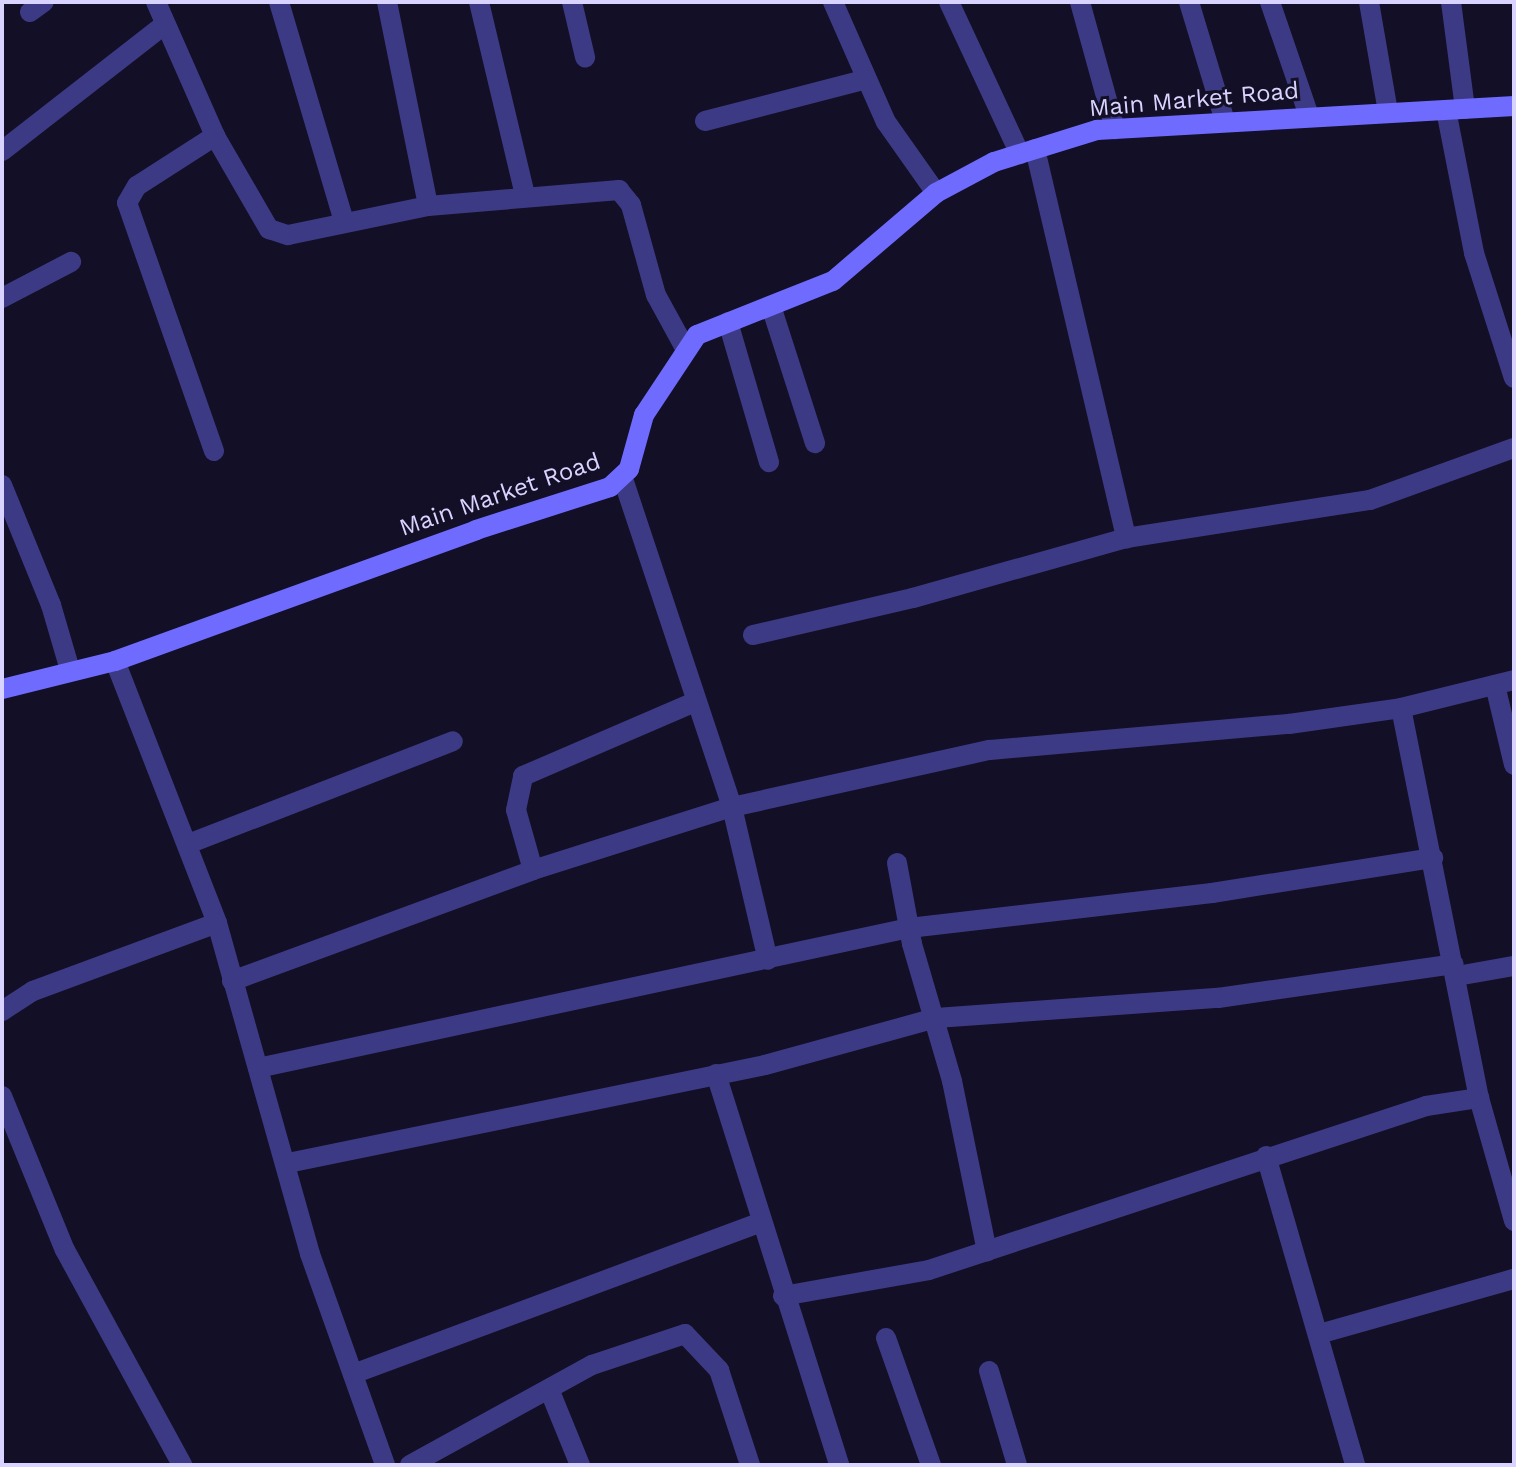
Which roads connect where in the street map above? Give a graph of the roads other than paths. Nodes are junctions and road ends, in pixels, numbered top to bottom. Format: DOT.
graph roads {
  1 [pos="156,2"];
  2 [pos="279,2"];
  3 [pos="387,2"];
  4 [pos="479,2"];
  5 [pos="572,2"];
  6 [pos="833,2"];
  7 [pos="949,2"];
  8 [pos="1080,2"];
  9 [pos="1189,2"];
  10 [pos="1270,2"];
  11 [pos="1369,2"];
  12 [pos="1451,2"];
  13 [pos="165,24"];
  14 [pos="585,57"];
  15 [pos="867,79"];
  16 [pos="1514,106"];
  17 [pos="1456,109"];
  18 [pos="1388,112"];
  19 [pos="1309,116"];
  20 [pos="705,121"];
  21 [pos="1225,121"];
  22 [pos="1115,129"];
  23 [pos="215,136"];
  24 [pos="2,151"];
  25 [pos="1027,152"];
  26 [pos="936,193"];
  27 [pos="525,195"];
  28 [pos="428,206"];
  29 [pos="344,222"];
  30 [pos="71,262"];
  31 [pos="2,298"];
  32 [pos="771,306"];
  33 [pos="728,322"];
  34 [pos="685,348"];
  35 [pos="1514,378"];
  36 [pos="815,443"];
  37 [pos="1514,448"];
  38 [pos="214,451"];
  39 [pos="769,462"];
  40 [pos="623,479"];
  41 [pos="2,485"];
  42 [pos="1126,538"];
  43 [pos="753,635"];
  44 [pos="115,661"];
  45 [pos="70,670"];
  46 [pos="1504,683"];
  47 [pos="2,689"];
  48 [pos="695,702"];
  49 [pos="1401,708"];
  50 [pos="453,741"];
  51 [pos="1514,765"];
  52 [pos="732,807"];
  53 [pos="188,844"];
  54 [pos="1433,858"];
  55 [pos="897,863"];
  56 [pos="533,870"];
  57 [pos="217,923"];
  58 [pos="909,928"];
  59 [pos="768,960"];
  60 [pos="1514,966"];
  61 [pos="1455,970"];
  62 [pos="232,981"];
  63 [pos="2,1011"];
  64 [pos="936,1018"];
  65 [pos="258,1068"];
  66 [pos="716,1074"];
  67 [pos="2,1096"];
  68 [pos="1479,1098"];
  69 [pos="1266,1156"];
  70 [pos="288,1163"];
  71 [pos="1514,1221"];
  72 [pos="760,1223"];
  73 [pos="987,1251"];
  74 [pos="1514,1279"];
  75 [pos="783,1296"];
  76 [pos="1319,1334"];
  77 [pos="886,1338"];
  78 [pos="989,1371"];
  79 [pos="353,1374"];
  80 [pos="549,1389"];
  81 [pos="182,1465"];
  82 [pos="385,1465"];
  83 [pos="410,1465"];
  84 [pos="580,1465"];
  85 [pos="750,1465"];
  86 [pos="839,1465"];
  87 [pos="931,1465"];
  88 [pos="1017,1465"];
  89 [pos="1355,1465"];
  1 -- 13 [label="street"];
  2 -- 29 [label="street"];
  3 -- 28 [label="street"];
  4 -- 27 [label="street"];
  5 -- 14 [label="street"];
  6 -- 15 [label="street"];
  7 -- 25 [label="street"];
  8 -- 22 [label="street"];
  9 -- 21 [label="street"];
  10 -- 19 [label="street"];
  11 -- 18 [label="street"];
  12 -- 17 [label="street"];
  13 -- 23 [label="street"];
  13 -- 24 [label="street"];
  15 -- 20 [label="street"];
  15 -- 26 [label="street"];
  16 -- 17 [label="street, Main Market Road"];
  17 -- 18 [label="street, Main Market Road"];
  17 -- 35 [label="street"];
  18 -- 19 [label="street, Main Market Road"];
  19 -- 21 [label="street, Main Market Road"];
  21 -- 22 [label="street, Main Market Road"];
  22 -- 25 [label="street, Main Market Road"];
  23 -- 29 [label="street"];
  23 -- 38 [label="street"];
  25 -- 26 [label="street, Main Market Road"];
  25 -- 42 [label="street"];
  26 -- 32 [label="street, Main Market Road"];
  27 -- 28 [label="street"];
  27 -- 34 [label="street"];
  28 -- 29 [label="street"];
  30 -- 31 [label="street"];
  32 -- 33 [label="street, Main Market Road"];
  32 -- 36 [label="street"];
  33 -- 34 [label="street, Main Market Road"];
  33 -- 39 [label="street"];
  34 -- 40 [label="street, Main Market Road"];
  37 -- 42 [label="street"];
  40 -- 44 [label="street, Main Market Road"];
  40 -- 48 [label="street"];
  41 -- 45 [label="street"];
  42 -- 43 [label="street"];
  44 -- 45 [label="street, Main Market Road"];
  44 -- 53 [label="street"];
  45 -- 47 [label="street, Main Market Road"];
  46 -- 49 [label="street"];
  46 -- 51 [label="street"];
  48 -- 52 [label="street"];
  48 -- 56 [label="street"];
  49 -- 52 [label="street"];
  49 -- 54 [label="street"];
  50 -- 53 [label="street"];
  52 -- 56 [label="street"];
  52 -- 59 [label="street"];
  53 -- 57 [label="street"];
  54 -- 58 [label="street"];
  54 -- 61 [label="street"];
  55 -- 58 [label="street"];
  56 -- 62 [label="street"];
  57 -- 62 [label="street"];
  57 -- 63 [label="street"];
  58 -- 59 [label="street"];
  58 -- 64 [label="street"];
  59 -- 65 [label="street"];
  60 -- 61 [label="street"];
  61 -- 64 [label="street"];
  61 -- 68 [label="street"];
  62 -- 65 [label="street"];
  64 -- 66 [label="street"];
  64 -- 73 [label="street"];
  65 -- 70 [label="street"];
  66 -- 70 [label="street"];
  66 -- 72 [label="street"];
  67 -- 81 [label="street"];
  68 -- 69 [label="street"];
  68 -- 71 [label="street"];
  69 -- 73 [label="street"];
  69 -- 76 [label="street"];
  70 -- 79 [label="street"];
  72 -- 75 [label="street"];
  72 -- 79 [label="street"];
  73 -- 75 [label="street"];
  74 -- 76 [label="street"];
  75 -- 86 [label="street"];
  76 -- 89 [label="street"];
  77 -- 87 [label="street"];
  78 -- 88 [label="street"];
  79 -- 82 [label="street"];
  80 -- 83 [label="street"];
  80 -- 84 [label="street"];
  80 -- 85 [label="street"];
}
